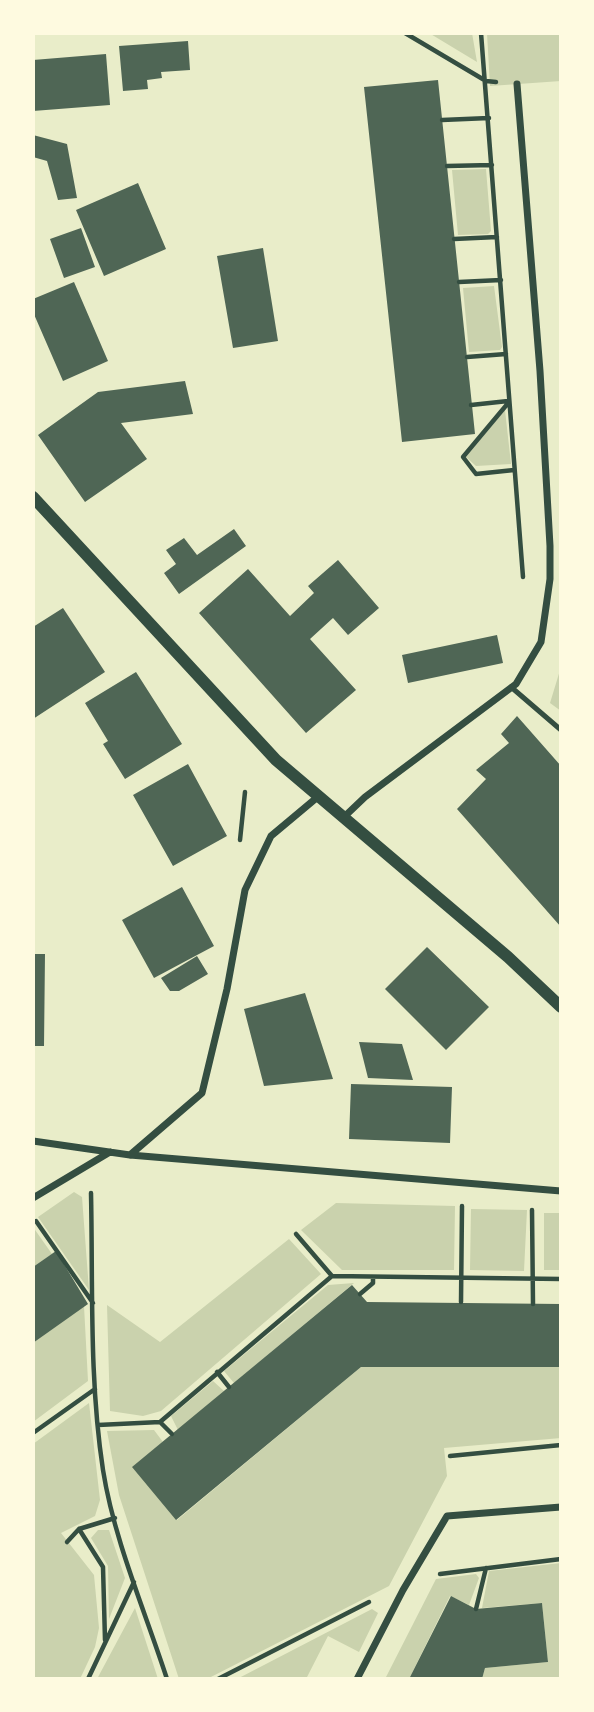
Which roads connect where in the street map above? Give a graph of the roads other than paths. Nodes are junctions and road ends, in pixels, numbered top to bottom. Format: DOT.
graph roads {
  1 [pos="517,84"];
  2 [pos="33,497"];
  3 [pos="512,687"];
  4 [pos="561,730"];
  5 [pos="320,795"];
  6 [pos="344,817"];
  7 [pos="561,1007"];
  8 [pos="33,1141"];
  9 [pos="110,1152"];
  10 [pos="130,1155"];
  11 [pos="561,1191"];
  12 [pos="33,1198"];
  13 [pos="561,1507"];
  14 [pos="357,1679"];
  1 -- 3 [label="street"];
  2 -- 5 [label="street"];
  3 -- 4 [label="lane"];
  3 -- 6 [label="street"];
  5 -- 6 [label="street"];
  5 -- 10 [label="street"];
  6 -- 7 [label="street"];
  8 -- 9 [label="street"];
  9 -- 10 [label="street"];
  9 -- 12 [label="street"];
  10 -- 11 [label="street"];
  13 -- 14 [label="street"];
}
